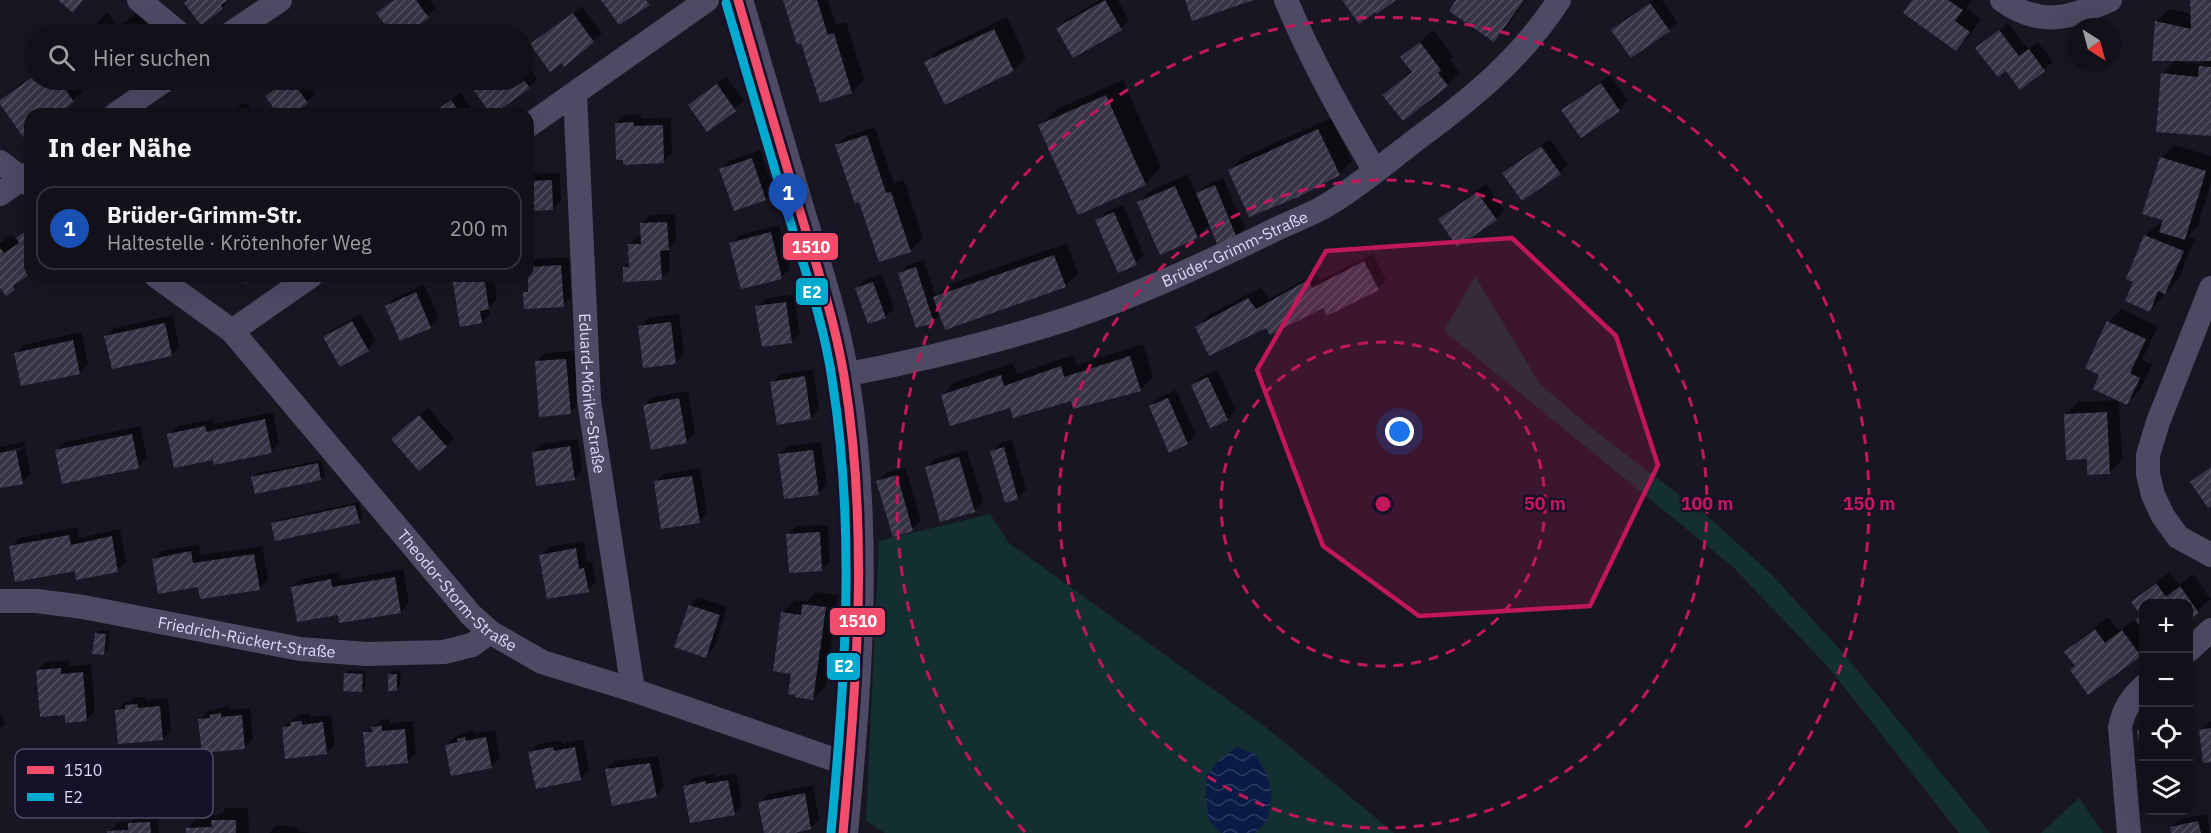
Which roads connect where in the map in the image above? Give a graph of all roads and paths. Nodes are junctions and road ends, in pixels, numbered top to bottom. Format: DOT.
graph roads {
  1 [pos="138,0"];
  2 [pos="280,0"];
  3 [pos="707,0"];
  4 [pos="738,0"];
  5 [pos="1286,0"];
  6 [pos="1559,0"];
  7 [pos="2002,0"];
  8 [pos="2110,0"];
  9 [pos="168,24"];
  10 [pos="245,24"];
  11 [pos="151,90"];
  12 [pos="575,94"];
  13 [pos="125,108"];
  14 [pos="534,122"];
  15 [pos="0,162"];
  16 [pos="1375,171"];
  17 [pos="24,177"];
  18 [pos="24,181"];
  19 [pos="0,194"];
  20 [pos="164,282"];
  21 [pos="302,282"];
  22 [pos="2211,288"];
  23 [pos="231,331"];
  24 [pos="844,375"];
  25 [pos="2211,555"];
  26 [pos="0,601"];
  27 [pos="2211,630"];
  28 [pos="490,632"];
  29 [pos="2193,646"];
  30 [pos="633,690"];
  31 [pos="2139,691"];
  32 [pos="850,765"];
  33 [pos="843,833"];
  34 [pos="2129,833"];
  1 -- 9 [label="street"];
  2 -- 10 [label="street"];
  3 -- 12 [label="street"];
  4 -- 24 [label="street"];
  5 -- 16 [label="street"];
  6 -- 16 [label="street, Brüder-Grimm-Straße"];
  7 -- 8 [label="street"];
  11 -- 13 [label="street"];
  12 -- 14 [label="street"];
  12 -- 30 [label="street, Eduard-Mörike-Straße"];
  15 -- 17 [label="street"];
  16 -- 24 [label="street, Brüder-Grimm-Straße"];
  18 -- 19 [label="street"];
  20 -- 23 [label="street, Theodor-Storm-Straße"];
  21 -- 23 [label="street"];
  22 -- 25 [label="street"];
  23 -- 28 [label="street, Theodor-Storm-Straße"];
  24 -- 32 [label="street"];
  26 -- 28 [label="street, Friedrich-Rückert-Straße"];
  27 -- 29 [label="street"];
  28 -- 30 [label="street, Theodor-Storm-Straße"];
  30 -- 32 [label="street, Theodor-Storm-Straße"];
  31 -- 34 [label="street"];
  32 -- 33 [label="street"];
}
